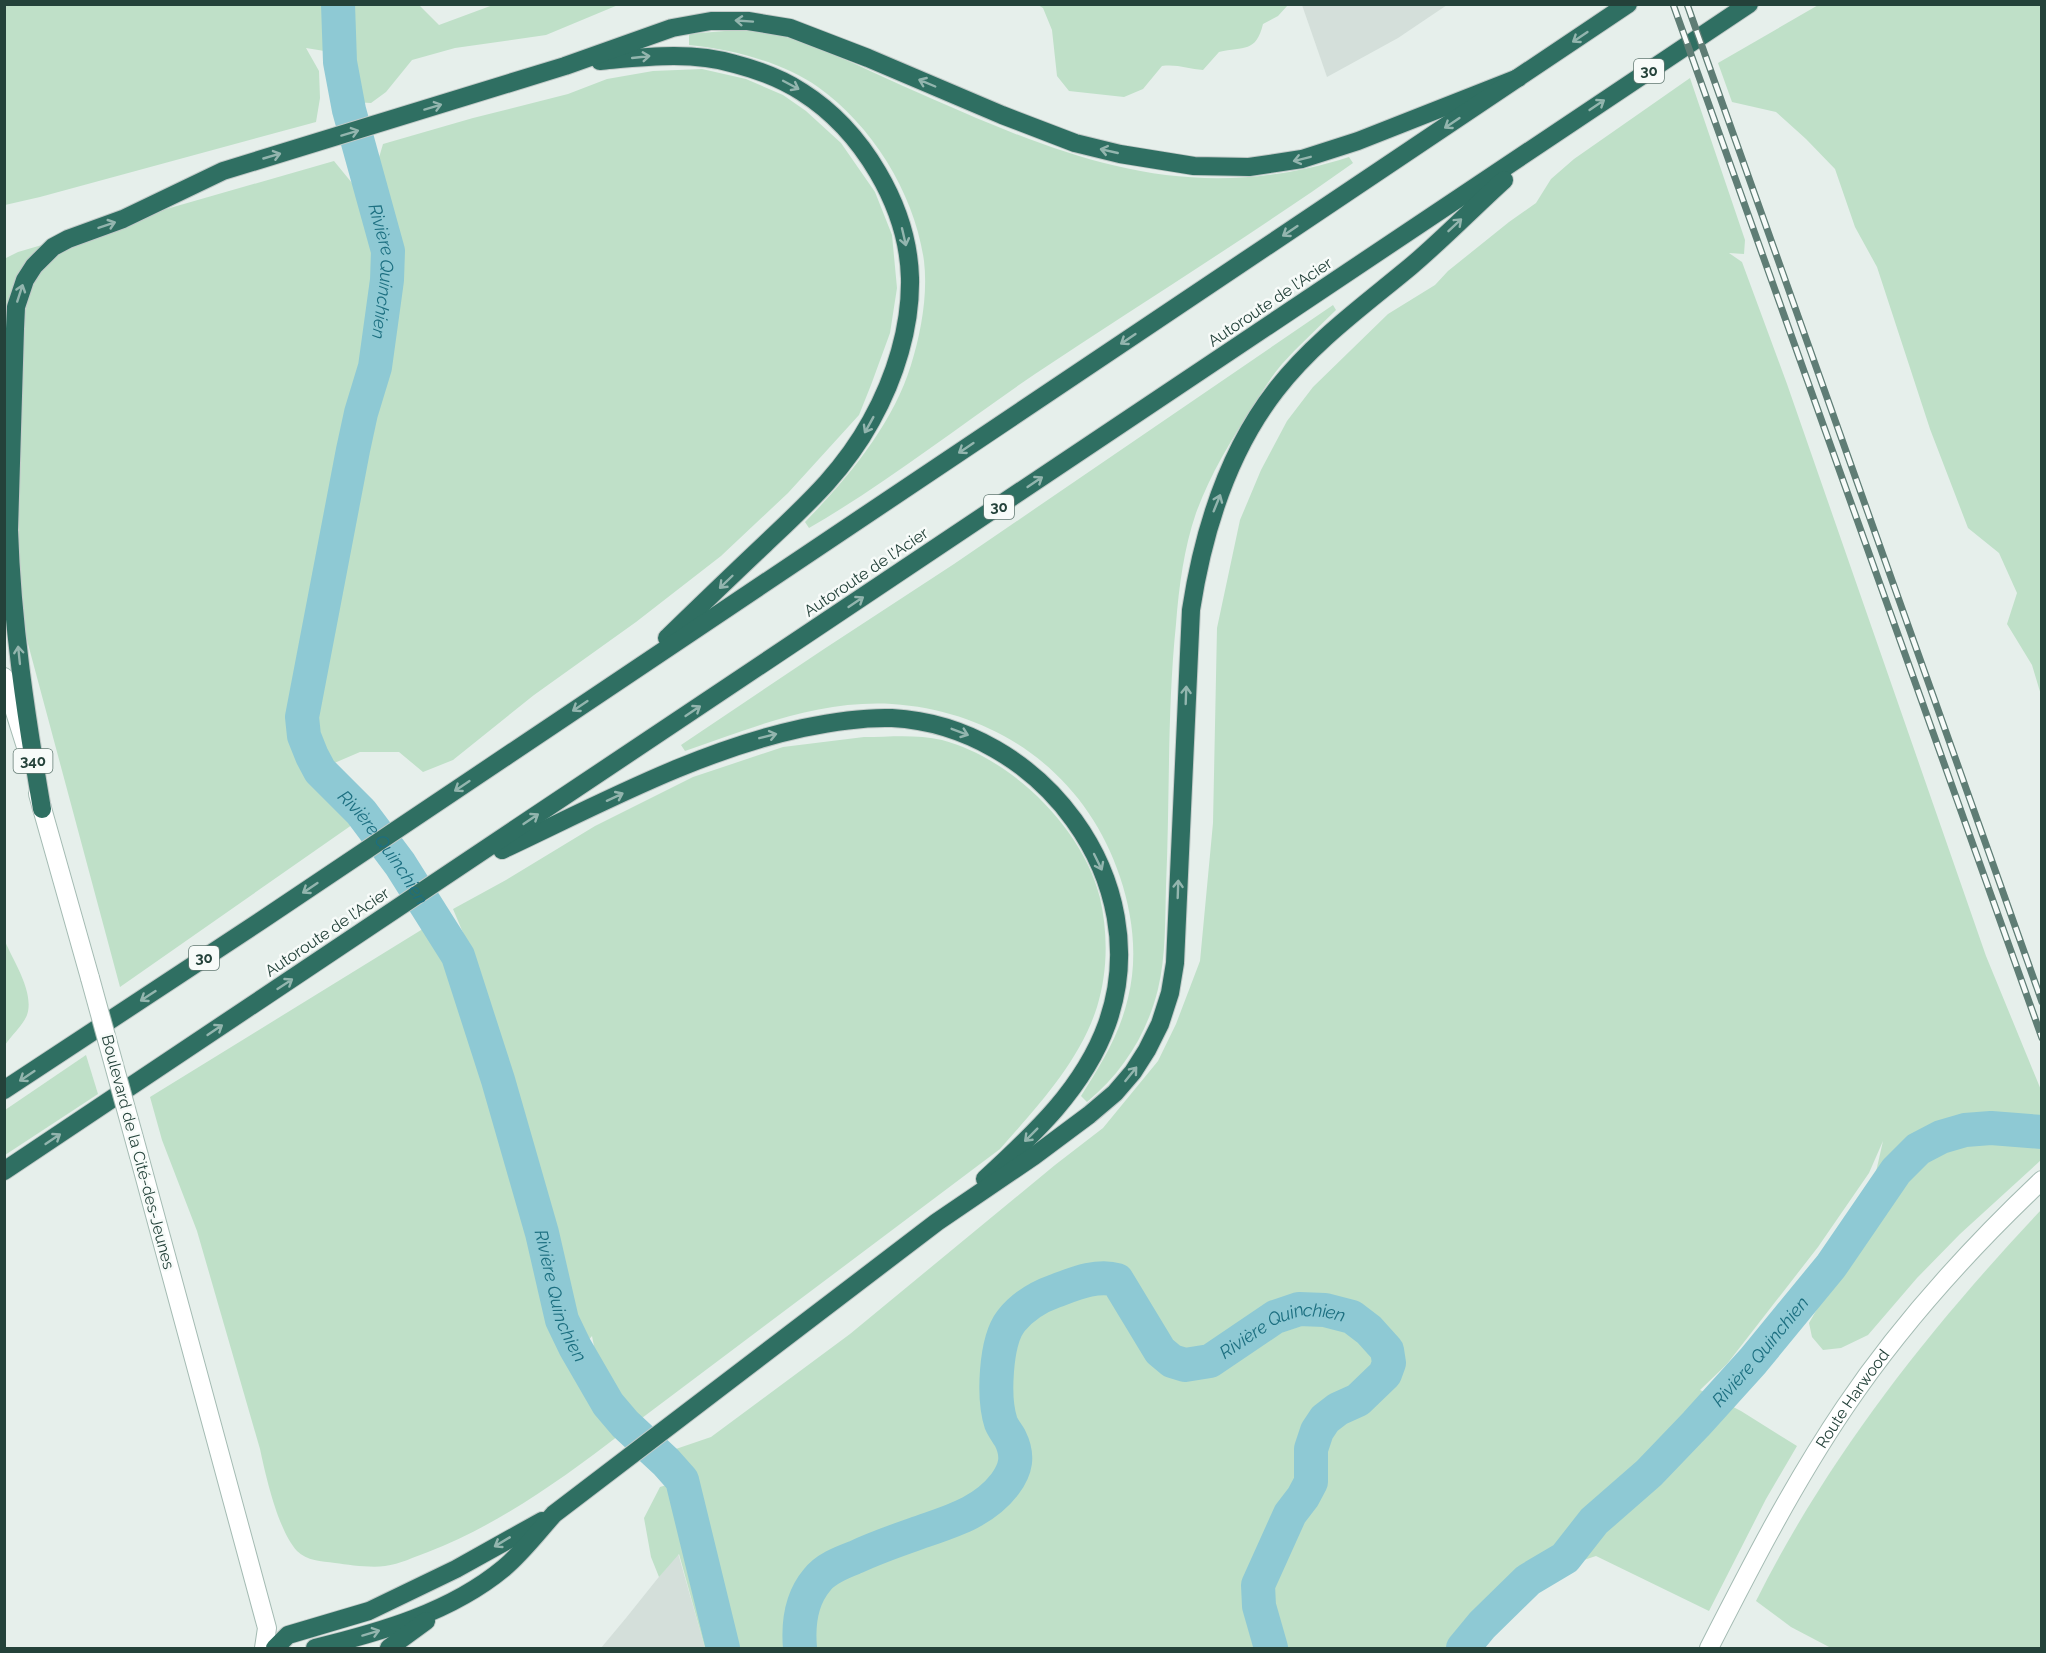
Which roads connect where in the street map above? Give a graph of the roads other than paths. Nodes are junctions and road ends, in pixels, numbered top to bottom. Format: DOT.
graph roads {
  1 [pos="1628,4"];
  2 [pos="1749,4"];
  3 [pos="566,66"];
  4 [pos="1518,78"];
  5 [pos="1549,138"];
  6 [pos="629,674"];
  7 [pos="4,677"];
  8 [pos="42,809"];
  9 [pos="441,879"];
  10 [pos="4,1090"];
  11 [pos="4,1171"];
  12 [pos="2042,1180"];
  13 [pos="937,1222"];
  14 [pos="554,1515"];
  15 [pos="452,1601"];
  16 [pos="267,1628"];
  17 [pos="290,1642"];
  18 [pos="264,1648"];
  19 [pos="275,1648"];
  20 [pos="315,1648"];
  21 [pos="389,1648"];
  22 [pos="1709,1648"];
  1 -- 4 [label="highway, 30, one-way"];
  5 -- 2 [label="highway, Autoroute de l'Acier / 30, one-way"];
  4 -- 3 [label="highway, one-way"];
  3 -- 6 [label="highway, one-way"];
  8 -- 3 [label="highway, 340, one-way"];
  4 -- 6 [label="highway, 30, one-way"];
  9 -- 5 [label="highway, Autoroute de l'Acier / 30, one-way"];
  13 -- 5 [label="highway, one-way"];
  6 -- 10 [label="highway, 30, one-way"];
  7 -- 8 [label="main road, Boulevard de la Cité-des-Jeunes / 340"];
  8 -- 16 [label="main road, Boulevard de la Cité-des-Jeunes / 340, bridge"];
  11 -- 9 [label="highway, Autoroute de l'Acier / 30, one-way"];
  9 -- 13 [label="highway, one-way"];
  12 -- 22 [label="main road, Route Harwood"];
  13 -- 14 [label="highway"];
  14 -- 15 [label="highway"];
  14 -- 17 [label="highway, one-way"];
  20 -- 15 [label="highway, one-way"];
  15 -- 21 [label="highway"];
  16 -- 17 [label="main road"];
  16 -- 18 [label="main road"];
  17 -- 19 [label="highway"];
}
